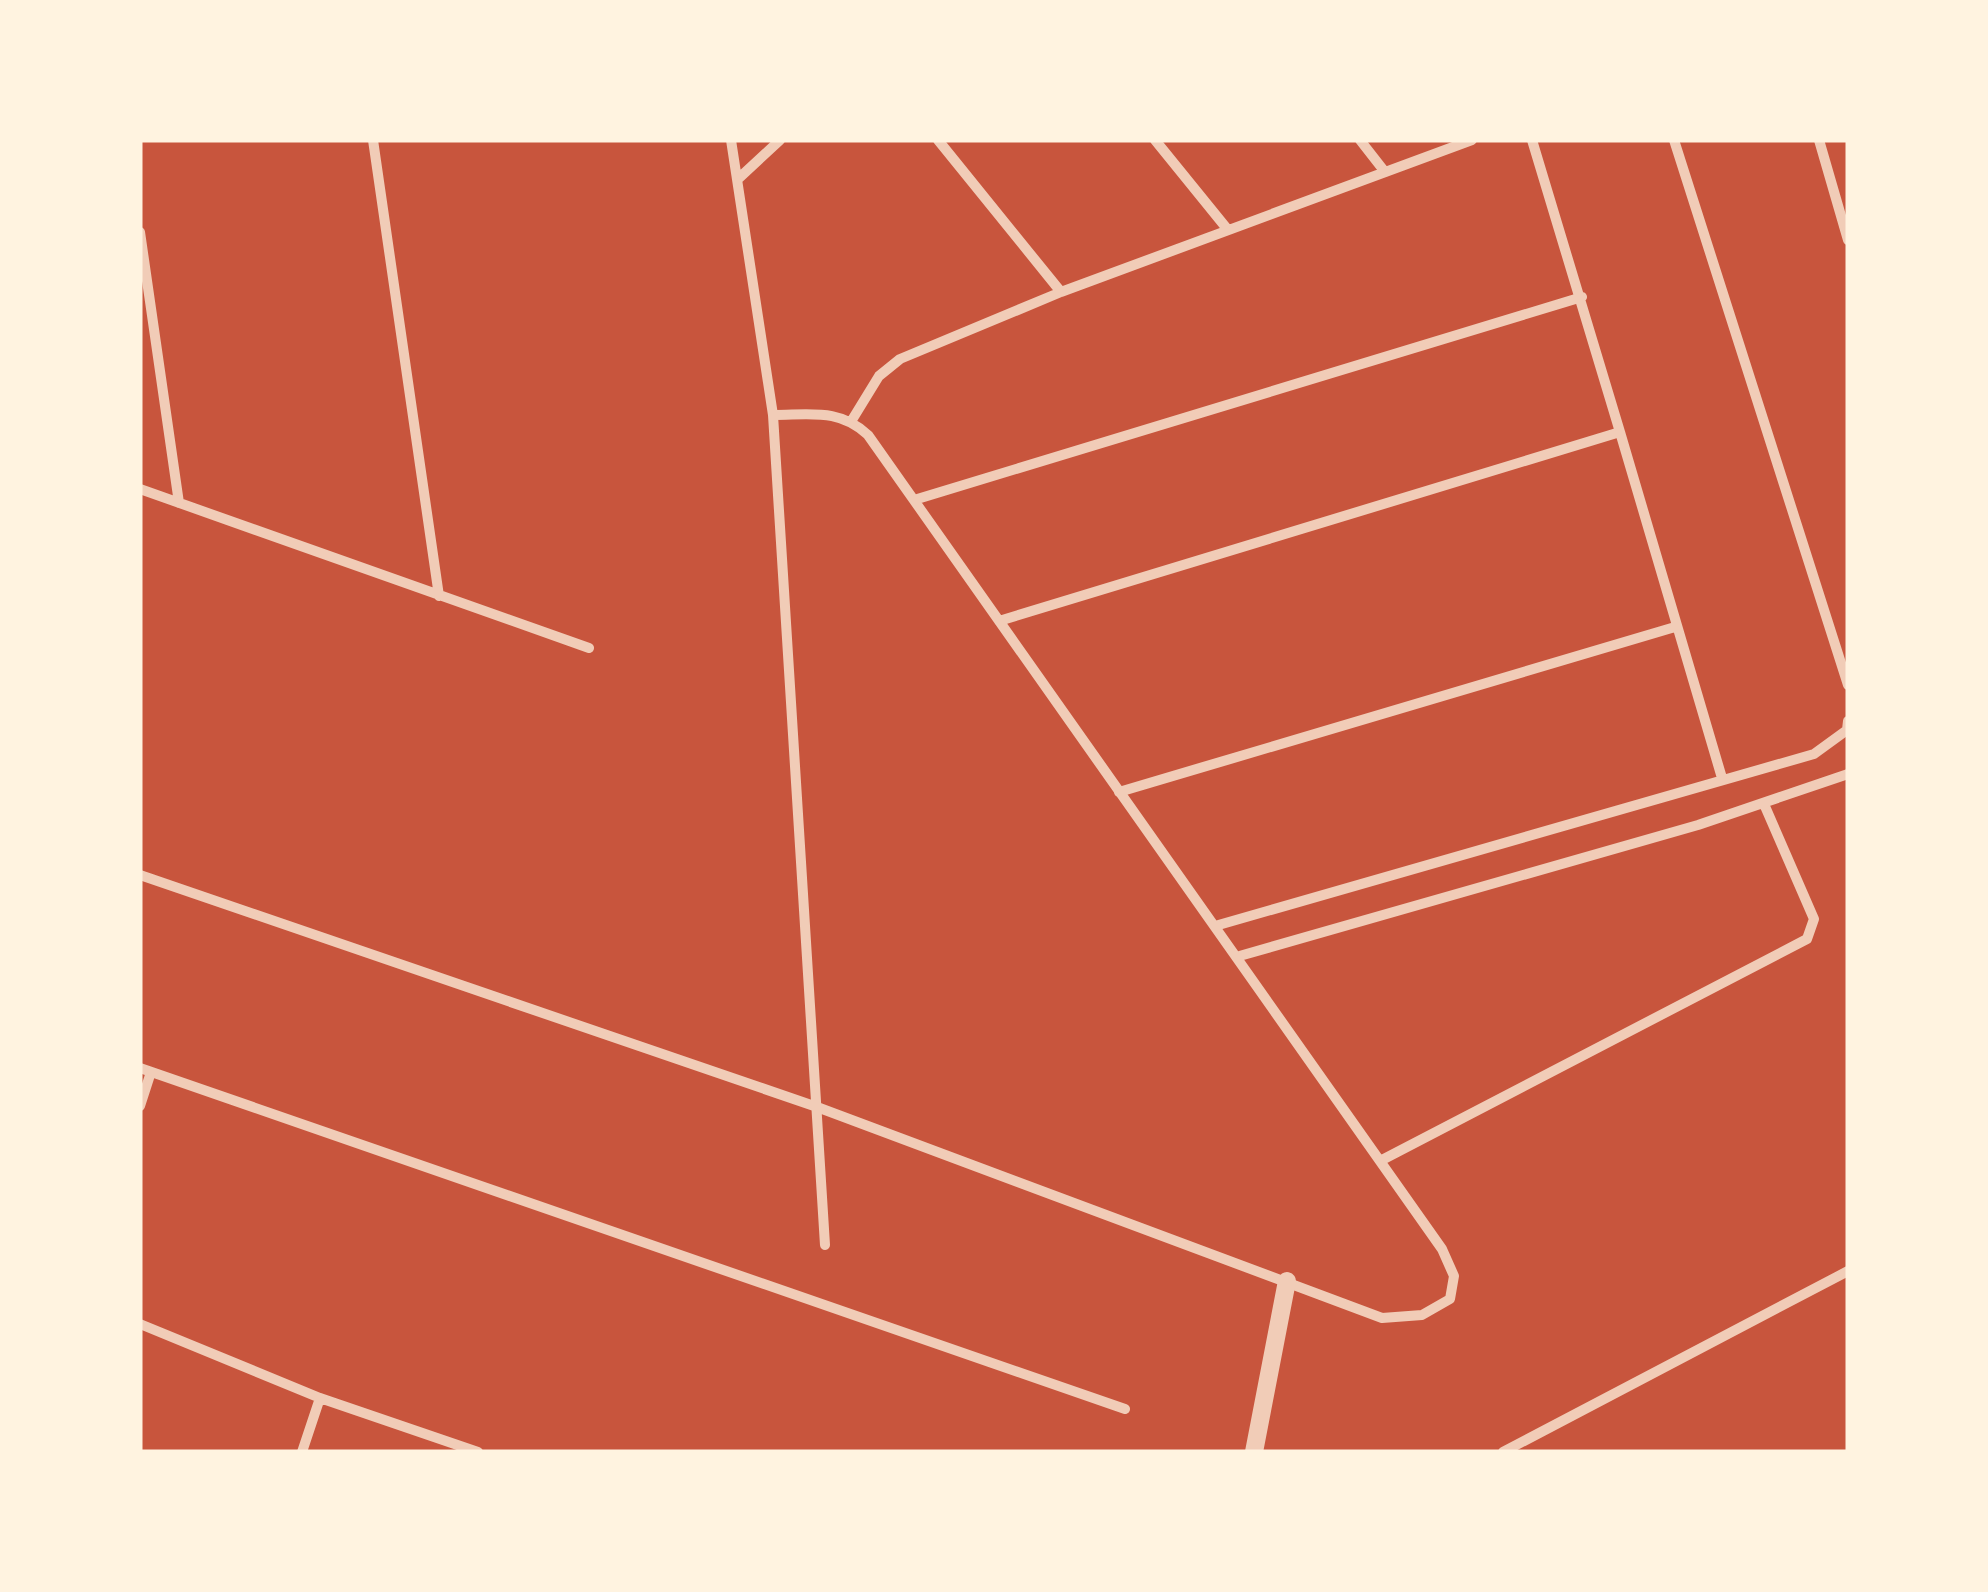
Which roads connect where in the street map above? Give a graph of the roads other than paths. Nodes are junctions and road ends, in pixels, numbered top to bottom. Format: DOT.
graph roads {
  1 [pos="373,140"];
  2 [pos="731,140"];
  3 [pos="780,140"];
  4 [pos="938,140"];
  5 [pos="1155,140"];
  6 [pos="1360,140"];
  7 [pos="1472,140"];
  8 [pos="1532,140"];
  9 [pos="1674,140"];
  10 [pos="1819,140"];
  11 [pos="1385,172"];
  12 [pos="738,179"];
  13 [pos="1228,230"];
  14 [pos="140,232"];
  15 [pos="1848,240"];
  16 [pos="1061,292"];
  17 [pos="1582,298"];
  18 [pos="773,416"];
  19 [pos="852,420"];
  20 [pos="1620,432"];
  21 [pos="140,489"];
  22 [pos="914,500"];
  23 [pos="179,502"];
  24 [pos="439,596"];
  25 [pos="999,621"];
  26 [pos="1675,627"];
  27 [pos="589,648"];
  28 [pos="1848,685"];
  29 [pos="1848,721"];
  30 [pos="1848,774"];
  31 [pos="1722,778"];
  32 [pos="1119,792"];
  33 [pos="1764,804"];
  34 [pos="140,875"];
  35 [pos="1214,926"];
  36 [pos="1236,957"];
  37 [pos="146,1070"];
  38 [pos="140,1106"];
  39 [pos="817,1107"];
  40 [pos="1380,1161"];
  41 [pos="825,1245"];
  42 [pos="1848,1271"];
  43 [pos="1287,1281"];
  44 [pos="140,1324"];
  45 [pos="320,1398"];
  46 [pos="1125,1410"];
  47 [pos="302,1452"];
  48 [pos="478,1452"];
  49 [pos="1254,1452"];
  50 [pos="1504,1452"];
  1 -- 24 [label="street"];
  2 -- 12 [label="street"];
  3 -- 12 [label="street"];
  4 -- 16 [label="street"];
  5 -- 13 [label="street"];
  6 -- 11 [label="street"];
  7 -- 11 [label="street"];
  8 -- 17 [label="street"];
  9 -- 28 [label="street"];
  10 -- 15 [label="street"];
  11 -- 13 [label="street"];
  12 -- 18 [label="street"];
  13 -- 16 [label="street"];
  14 -- 23 [label="street"];
  16 -- 19 [label="street"];
  17 -- 20 [label="street"];
  17 -- 22 [label="street"];
  18 -- 19 [label="street"];
  18 -- 39 [label="street"];
  19 -- 22 [label="street"];
  20 -- 25 [label="street"];
  20 -- 26 [label="street"];
  21 -- 23 [label="street"];
  22 -- 25 [label="street"];
  23 -- 24 [label="street"];
  24 -- 27 [label="street"];
  25 -- 32 [label="street"];
  26 -- 31 [label="street"];
  26 -- 32 [label="street"];
  29 -- 31 [label="street"];
  30 -- 33 [label="street"];
  31 -- 35 [label="street"];
  32 -- 35 [label="street"];
  33 -- 36 [label="street"];
  33 -- 40 [label="street"];
  34 -- 39 [label="street"];
  35 -- 36 [label="street"];
  36 -- 40 [label="street"];
  37 -- 38 [label="street"];
  37 -- 46 [label="street"];
  39 -- 41 [label="street"];
  39 -- 43 [label="street"];
  40 -- 43 [label="street"];
  42 -- 50 [label="street"];
  43 -- 49 [label="street"];
  44 -- 45 [label="street"];
  45 -- 47 [label="street"];
  45 -- 48 [label="street"];
}
